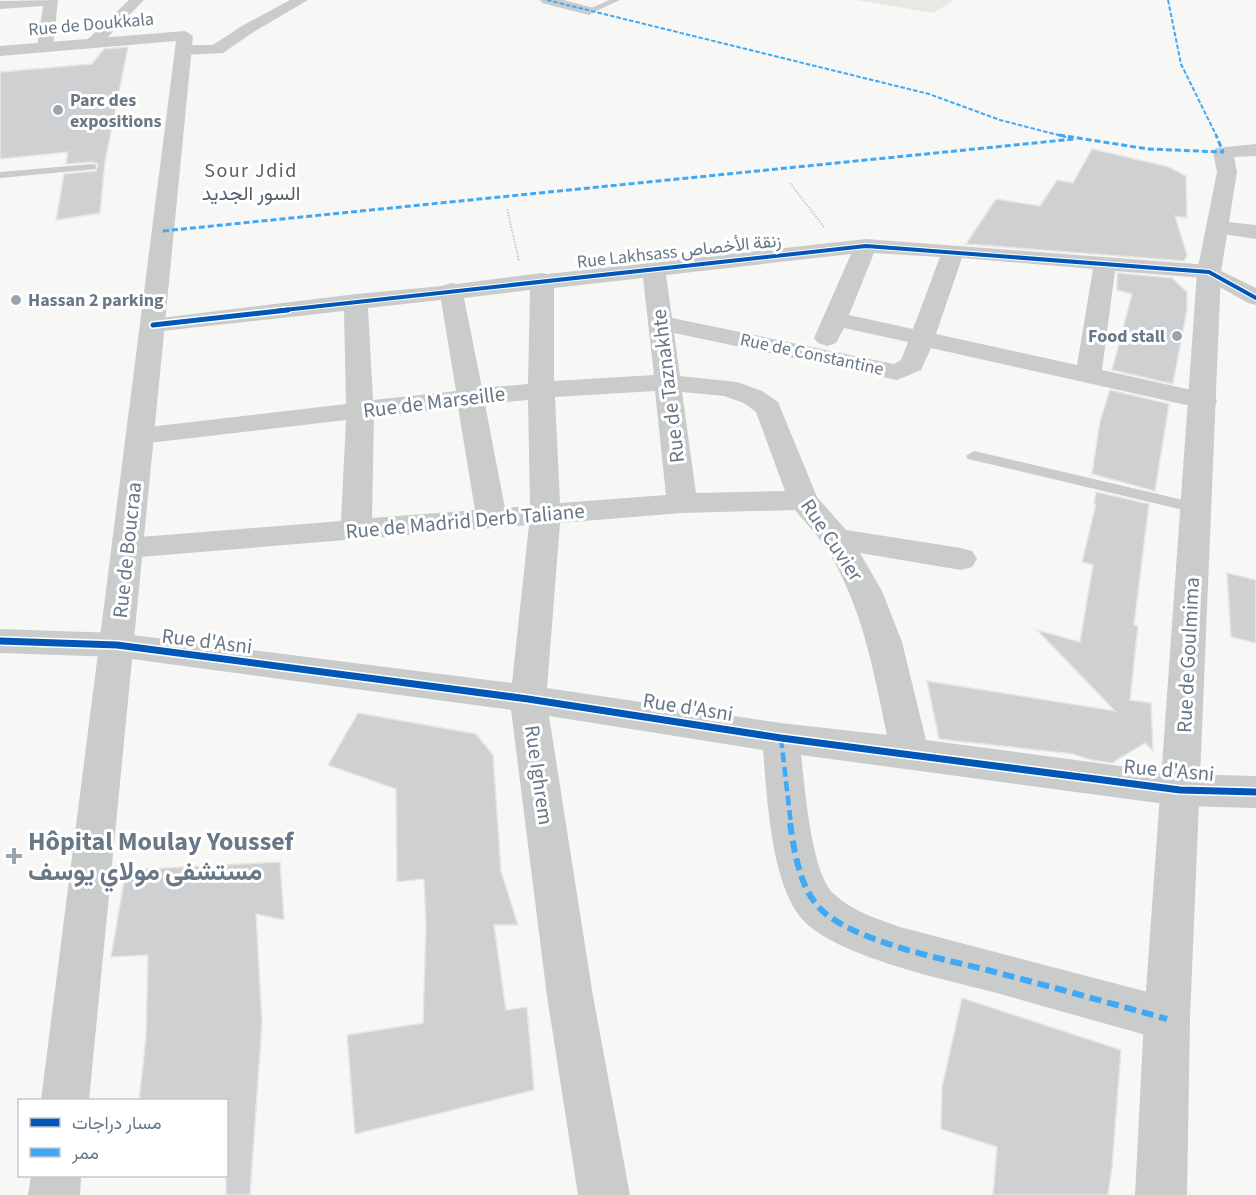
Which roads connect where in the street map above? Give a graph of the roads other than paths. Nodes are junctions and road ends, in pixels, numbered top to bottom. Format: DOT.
graph roads {
  1 [pos="137,0"];
  2 [pos="301,0"];
  3 [pos="547,0"];
  4 [pos="616,0"];
  5 [pos="51,1"];
  6 [pos="0,5"];
  7 [pos="589,11"];
  8 [pos="246,30"];
  9 [pos="198,38"];
  10 [pos="94,42"];
  11 [pos="45,47"];
  12 [pos="0,51"];
  13 [pos="1239,151"];
  14 [pos="92,167"];
  15 [pos="0,175"];
  16 [pos="1218,228"];
  17 [pos="1256,232"];
  18 [pos="866,246"];
  19 [pos="953,250"];
  20 [pos="1105,263"];
  21 [pos="654,269"];
  22 [pos="1209,272"];
  23 [pos="532,281"];
  24 [pos="451,290"];
  25 [pos="1256,298"];
  26 [pos="356,301"];
  27 [pos="836,319"];
  28 [pos="662,323"];
  29 [pos="153,325"];
  30 [pos="922,338"];
  31 [pos="818,356"];
  32 [pos="1088,375"];
  33 [pos="668,383"];
  34 [pos="728,388"];
  35 [pos="541,390"];
  36 [pos="471,397"];
  37 [pos="1204,402"];
  38 [pos="360,410"];
  39 [pos="140,436"];
  40 [pos="974,456"];
  41 [pos="803,500"];
  42 [pos="682,503"];
  43 [pos="1196,508"];
  44 [pos="545,514"];
  45 [pos="492,519"];
  46 [pos="356,530"];
  47 [pos="836,539"];
  48 [pos="127,548"];
  49 [pos="961,559"];
  50 [pos="0,641"];
  51 [pos="117,645"];
  52 [pos="528,699"];
  53 [pos="781,738"];
  54 [pos="910,753"];
  55 [pos="1180,790"];
  56 [pos="1256,792"];
  57 [pos="1167,1019"];
  58 [pos="65,1099"];
  59 [pos="56,1177"];
  60 [pos="54,1195"];
  61 [pos="604,1195"];
  62 [pos="1161,1195"];
  1 -- 10 [label="street"];
  2 -- 8 [label="street"];
  3 -- 7 [label="street"];
  4 -- 7 [label="lane"];
  5 -- 6 [label="street"];
  5 -- 11 [label="street"];
  8 -- 9 [label="street"];
  8 -- 9 [label="street"];
  9 -- 10 [label="street, Rue de Doukkala"];
  9 -- 29 [label="street, Rue de Boucraa"];
  10 -- 11 [label="street, Rue de Doukkala"];
  11 -- 12 [label="street, Rue de Doukkala"];
  13 -- 16 [label="street, Rue de Goulmima"];
  14 -- 15 [label="lane"];
  16 -- 17 [label="street"];
  16 -- 22 [label="street, Rue de Goulmima"];
  18 -- 19 [label="street, Rue Lakhsass زنقة الأخصاص"];
  18 -- 21 [label="street, Rue Lakhsass زنقة الأخصاص"];
  18 -- 27 [label="street"];
  19 -- 20 [label="street, Rue Lakhsass زنقة الأخصاص"];
  19 -- 30 [label="street, Rue de Constantine"];
  20 -- 22 [label="street, Rue Lakhsass زنقة الأخصاص"];
  20 -- 32 [label="street"];
  21 -- 23 [label="street, Rue Lakhsass زنقة الأخصاص"];
  21 -- 28 [label="street, Rue de Taznakhte"];
  22 -- 25 [label="street"];
  22 -- 37 [label="street, Rue de Goulmima"];
  23 -- 24 [label="street, Rue Lakhsass زنقة الأخصاص"];
  23 -- 35 [label="street, Rue Ighrem"];
  24 -- 26 [label="street, Rue Lakhsass زنقة الأخصاص"];
  24 -- 36 [label="street"];
  26 -- 29 [label="street, Rue Lakhsass زنقة الأخصاص"];
  26 -- 38 [label="street"];
  27 -- 30 [label="street"];
  27 -- 31 [label="street"];
  28 -- 31 [label="street, Rue de Constantine"];
  28 -- 33 [label="street, Rue de Taznakhte"];
  29 -- 39 [label="street, Rue de Boucraa"];
  30 -- 31 [label="street, Rue de Constantine"];
  30 -- 32 [label="street"];
  32 -- 37 [label="street"];
  33 -- 34 [label="street, Rue de Marseille"];
  33 -- 35 [label="street, Rue de Marseille"];
  33 -- 42 [label="street, Rue de Taznakhte"];
  34 -- 41 [label="street, Rue Cuvier"];
  35 -- 36 [label="street, Rue de Marseille"];
  35 -- 44 [label="street, Rue Ighrem"];
  36 -- 38 [label="street, Rue de Marseille"];
  36 -- 45 [label="street"];
  37 -- 43 [label="street, Rue de Goulmima"];
  38 -- 39 [label="street, Rue de Marseille"];
  38 -- 46 [label="street"];
  39 -- 48 [label="street, Rue de Boucraa"];
  40 -- 43 [label="lane"];
  41 -- 42 [label="street, Rue de Madrid Derb Taliane"];
  41 -- 47 [label="street, Rue Cuvier"];
  42 -- 44 [label="street, Rue de Madrid Derb Taliane"];
  43 -- 55 [label="street, Rue de Goulmima"];
  44 -- 45 [label="street, Rue de Madrid Derb Taliane"];
  44 -- 52 [label="street, Rue Ighrem"];
  45 -- 46 [label="street, Rue de Madrid Derb Taliane"];
  46 -- 48 [label="street, Rue de Madrid Derb Taliane"];
  47 -- 49 [label="street"];
  47 -- 54 [label="street, Rue Cuvier"];
  48 -- 51 [label="street, Rue de Boucraa"];
  50 -- 51 [label="street, Rue d'Asni"];
  51 -- 52 [label="street, Rue d'Asni"];
  51 -- 58 [label="street, Rue de Boucraa"];
  52 -- 53 [label="street, Rue d'Asni"];
  52 -- 61 [label="street, Rue Ighrem"];
  53 -- 54 [label="street, Rue d'Asni"];
  53 -- 57 [label="street"];
  54 -- 55 [label="street, Rue d'Asni"];
  55 -- 56 [label="street, Rue d'Asni"];
  55 -- 57 [label="street, Rue de Goulmima"];
  57 -- 62 [label="street, Rue de Goulmima"];
  59 -- 60 [label="street"];
}
